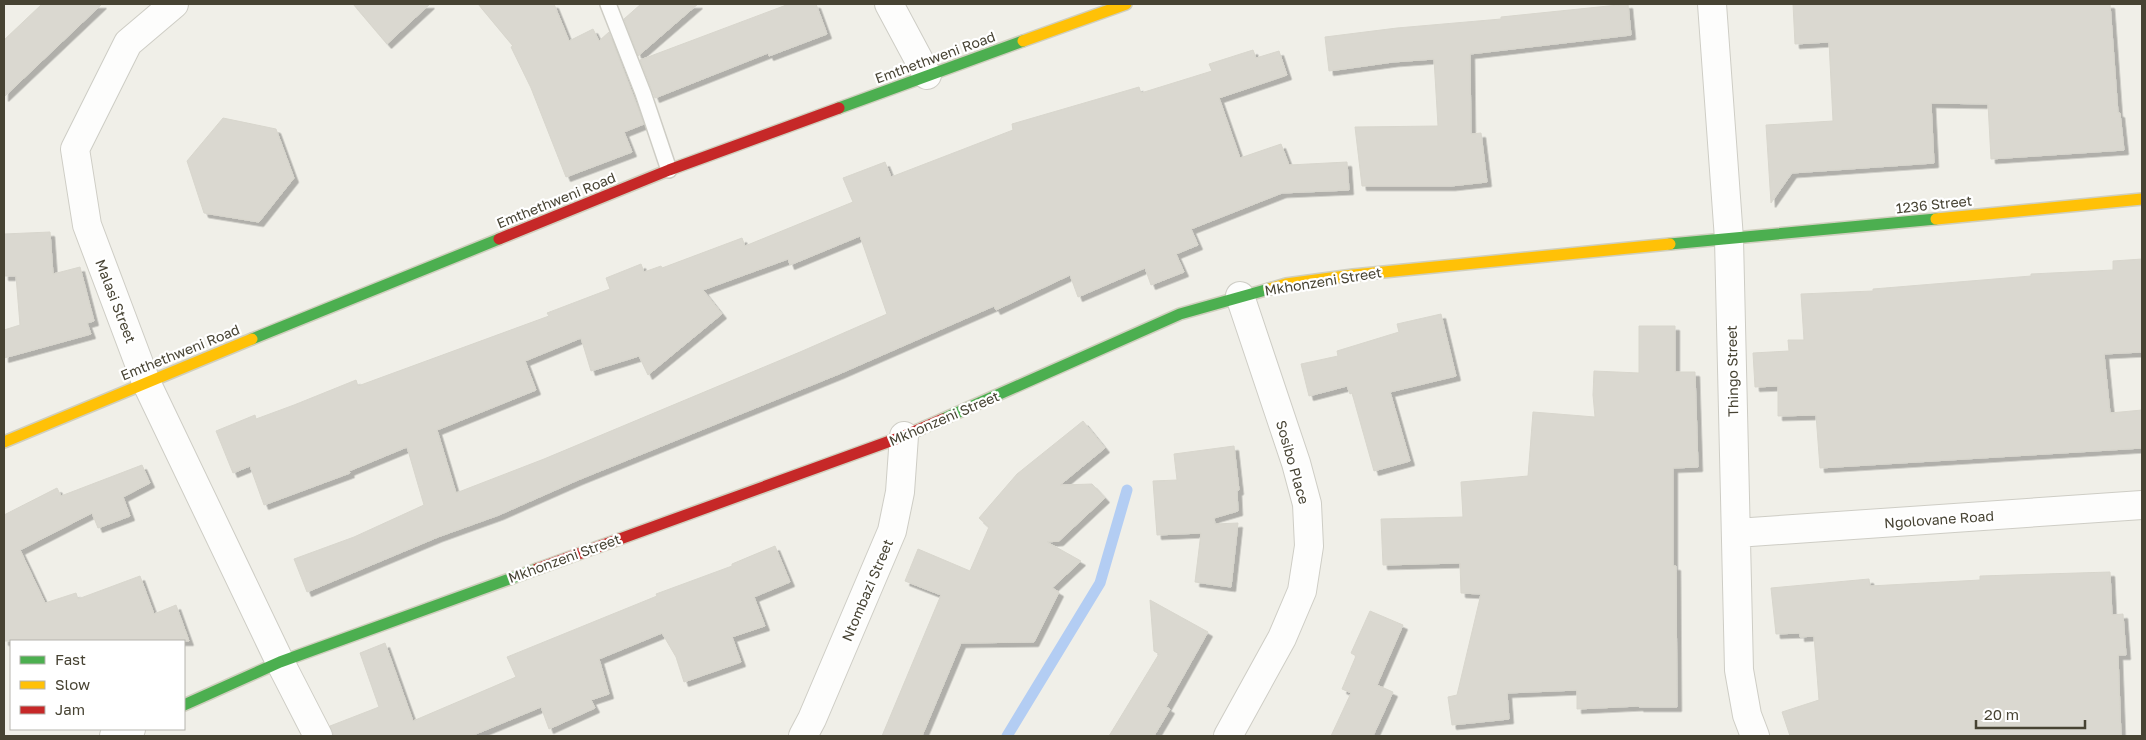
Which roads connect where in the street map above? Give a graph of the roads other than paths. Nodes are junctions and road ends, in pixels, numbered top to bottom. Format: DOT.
graph roads {
  1 [pos="174,4"];
  2 [pos="608,4"];
  3 [pos="890,4"];
  4 [pos="1126,4"];
  5 [pos="1712,4"];
  6 [pos="927,75"];
  7 [pos="669,170"];
  8 [pos="2142,199"];
  9 [pos="1729,239"];
  10 [pos="1240,296"];
  11 [pos="146,382"];
  12 [pos="904,436"];
  13 [pos="4,442"];
  14 [pos="2142,505"];
  15 [pos="1736,533"];
  16 [pos="280,662"];
  17 [pos="185,705"];
  18 [pos="129,730"];
  19 [pos="114,736"];
  20 [pos="318,736"];
  21 [pos="803,736"];
  22 [pos="1228,736"];
  23 [pos="1755,736"];
  1 -- 11 [label="street, Malasi Street"];
  2 -- 7 [label="lane"];
  3 -- 6 [label="street"];
  4 -- 6 [label="street, Emthethweni Road"];
  5 -- 9 [label="street, Thingo Street"];
  6 -- 7 [label="street, Emthethweni Road"];
  7 -- 11 [label="street, Emthethweni Road"];
  8 -- 9 [label="street, 1236 Street"];
  9 -- 10 [label="street, Mkhonzeni Street"];
  9 -- 15 [label="street, Thingo Street"];
  10 -- 12 [label="street, Mkhonzeni Street"];
  10 -- 22 [label="street, Sosibo Place"];
  11 -- 13 [label="street, Emthethweni Road"];
  11 -- 16 [label="street, Malasi Street"];
  12 -- 16 [label="street, Mkhonzeni Street"];
  12 -- 21 [label="street, Ntombazi Street"];
  14 -- 15 [label="street, Ngolovane Road"];
  15 -- 23 [label="street, Thingo Street"];
  16 -- 17 [label="street, Mkhonzeni Street"];
  16 -- 20 [label="street, Malasi Street"];
  18 -- 19 [label="street"];
}
